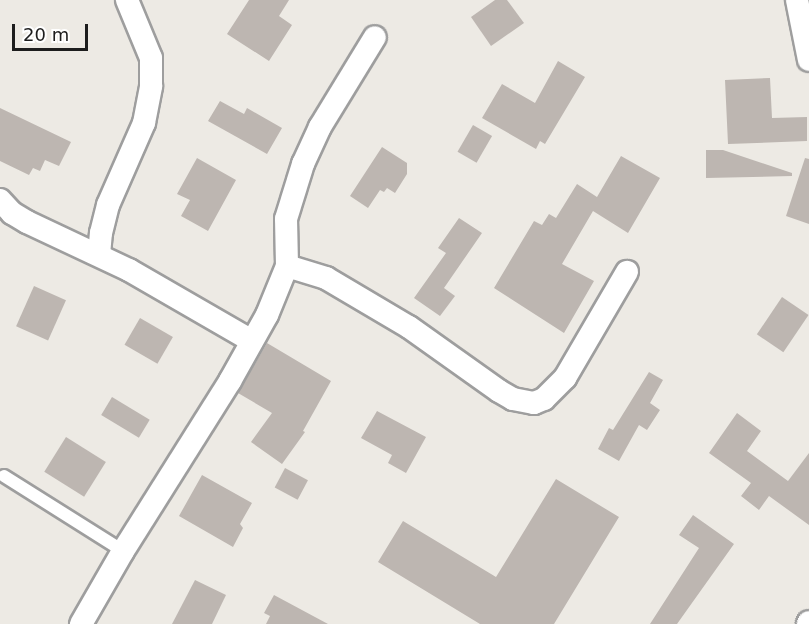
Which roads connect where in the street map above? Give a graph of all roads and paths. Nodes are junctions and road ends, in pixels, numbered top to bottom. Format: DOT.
graph roads {
  1 [pos="797,0"];
  2 [pos="126,1"];
  3 [pos="375,37"];
  4 [pos="809,60"];
  5 [pos="0,200"];
  6 [pos="99,255"];
  7 [pos="287,266"];
  8 [pos="627,272"];
  9 [pos="252,341"];
  10 [pos="4,476"];
  11 [pos="123,551"];
  12 [pos="81,624"];
  1 -- 4 [label="street"];
  2 -- 6 [label="street"];
  3 -- 7 [label="street"];
  5 -- 6 [label="street"];
  6 -- 9 [label="street"];
  7 -- 8 [label="street"];
  7 -- 9 [label="street"];
  9 -- 11 [label="street"];
  10 -- 11 [label="lane"];
  11 -- 12 [label="street"];
}
